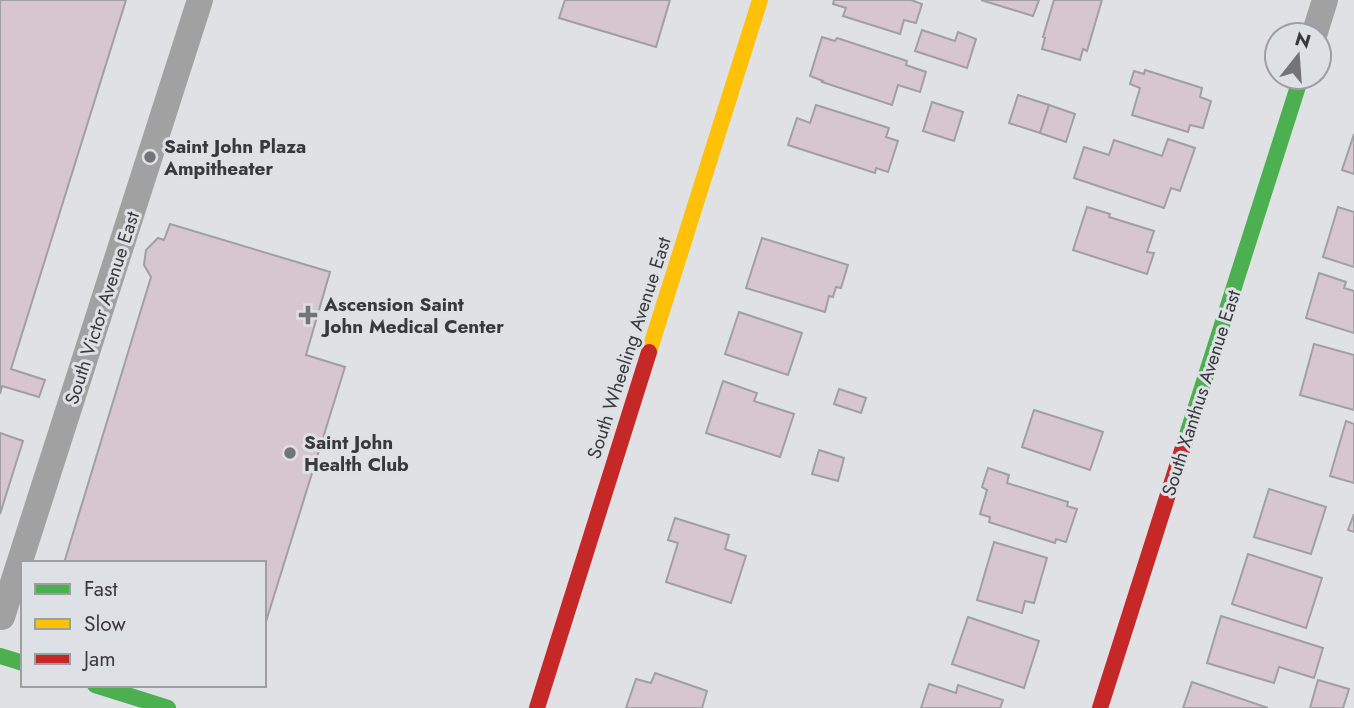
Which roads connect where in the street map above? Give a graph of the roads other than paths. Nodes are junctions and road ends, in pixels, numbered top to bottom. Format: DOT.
graph roads {
  1 [pos="200,0"];
  2 [pos="760,0"];
  3 [pos="1325,0"];
  4 [pos="1318,21"];
  5 [pos="1297,91"];
  6 [pos="2,617"];
  7 [pos="0,656"];
  8 [pos="21,662"];
  9 [pos="101,687"];
  10 [pos="168,708"];
  11 [pos="537,708"];
  12 [pos="1100,708"];
  1 -- 6 [label="street, South Victor Avenue East"];
  2 -- 11 [label="street, South Wheeling Avenue East"];
  3 -- 4 [label="street"];
  5 -- 12 [label="street, South Xanthus Avenue East"];
  7 -- 8 [label="street"];
  9 -- 10 [label="street"];
}
